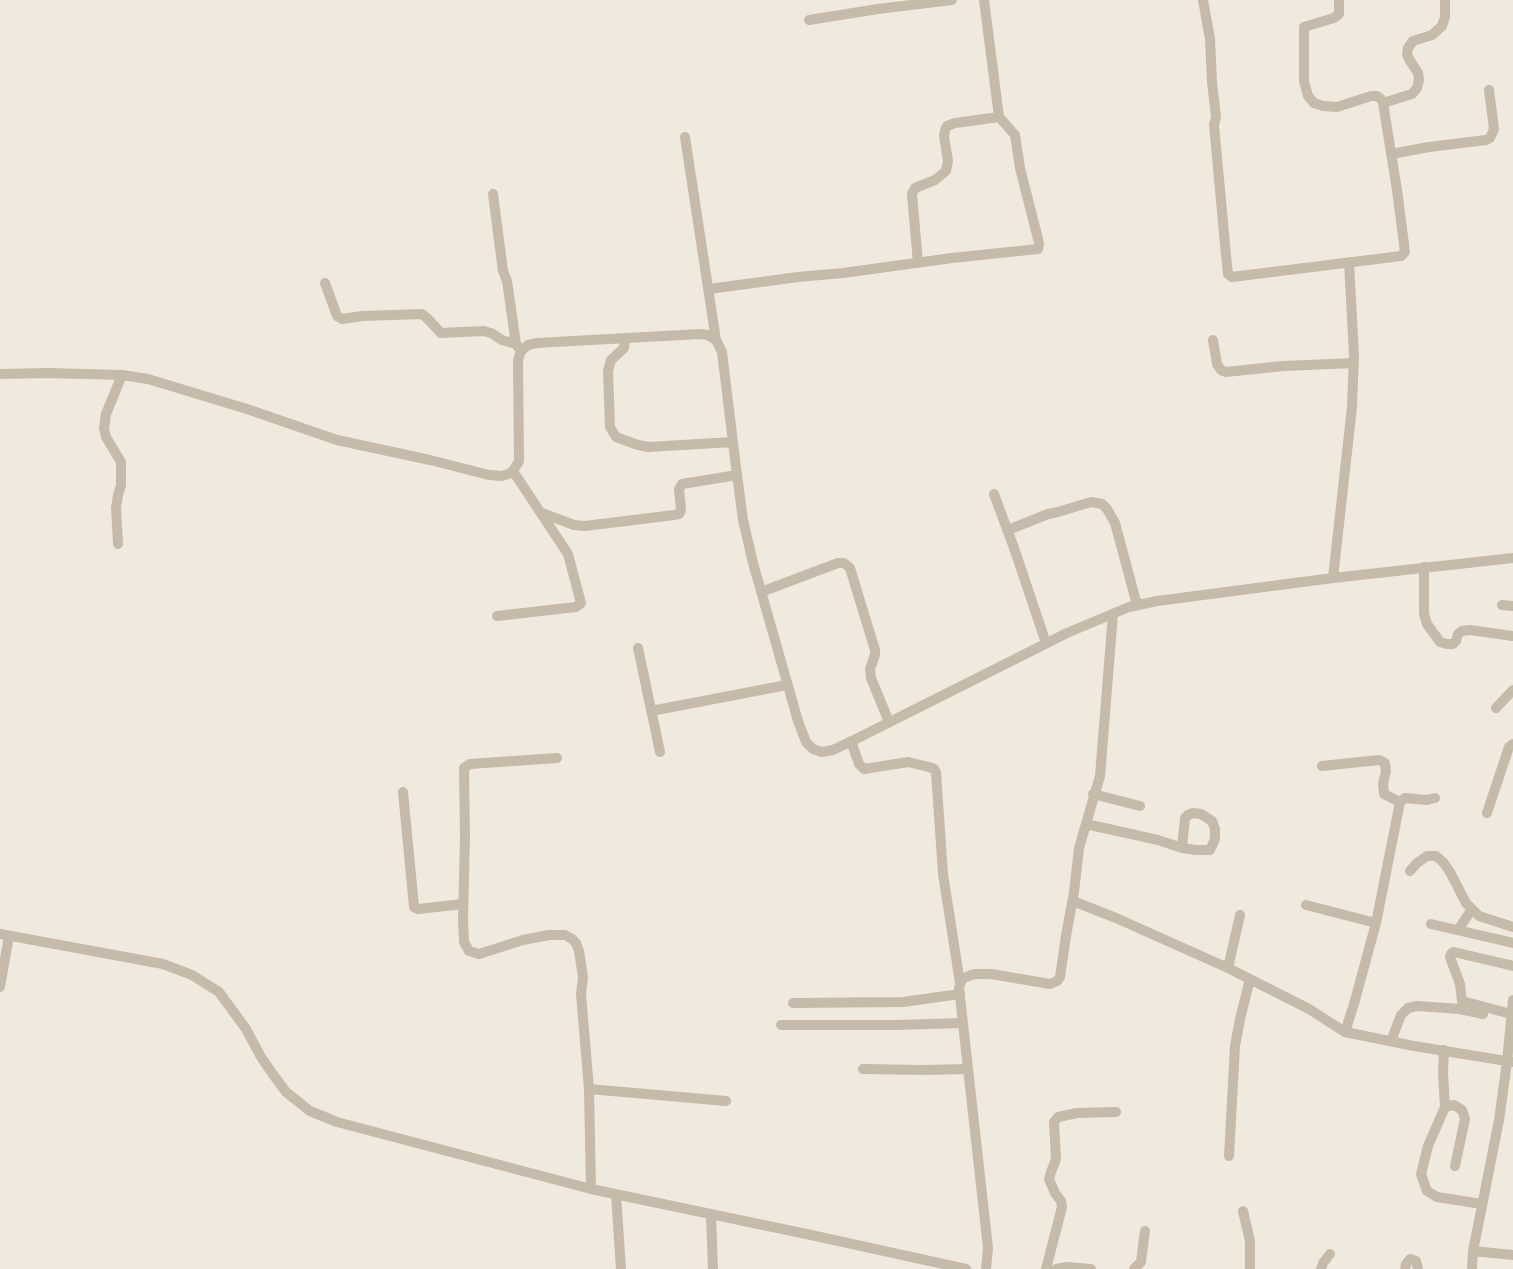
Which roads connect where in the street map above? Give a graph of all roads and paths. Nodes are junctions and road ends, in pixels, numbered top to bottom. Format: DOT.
graph roads {
  1 [pos="952,0"];
  2 [pos="984,0"];
  3 [pos="1203,0"];
  4 [pos="1339,0"];
  5 [pos="1445,0"];
  6 [pos="809,20"];
  7 [pos="1489,90"];
  8 [pos="1383,103"];
  9 [pos="999,117"];
  10 [pos="685,136"];
  11 [pos="1391,154"];
  12 [pos="493,194"];
  13 [pos="1349,262"];
  14 [pos="918,263"];
  15 [pos="325,283"];
  16 [pos="709,289"];
  17 [pos="624,339"];
  18 [pos="716,340"];
  19 [pos="1213,340"];
  20 [pos="518,348"];
  21 [pos="1354,363"];
  22 [pos="0,374"];
  23 [pos="122,375"];
  24 [pos="733,442"];
  25 [pos="513,471"];
  26 [pos="737,475"];
  27 [pos="994,494"];
  28 [pos="542,513"];
  29 [pos="1008,530"];
  30 [pos="118,544"];
  31 [pos="1513,558"];
  32 [pos="1424,567"];
  33 [pos="1333,578"];
  34 [pos="761,592"];
  35 [pos="1137,605"];
  36 [pos="1113,614"];
  37 [pos="497,616"];
  38 [pos="1513,636"];
  39 [pos="1046,643"];
  40 [pos="638,648"];
  41 [pos="787,685"];
  42 [pos="1513,690"];
  43 [pos="1496,708"];
  44 [pos="651,711"];
  45 [pos="890,722"];
  46 [pos="851,741"];
  47 [pos="1513,744"];
  48 [pos="660,752"];
  49 [pos="557,758"];
  50 [pos="1322,766"];
  51 [pos="403,792"];
  52 [pos="1093,794"];
  53 [pos="1435,798"];
  54 [pos="1400,802"];
  55 [pos="1140,806"];
  56 [pos="1487,813"];
  57 [pos="1086,824"];
  58 [pos="1182,848"];
  59 [pos="1410,871"];
  60 [pos="1073,902"];
  61 [pos="463,904"];
  62 [pos="1306,905"];
  63 [pos="1472,909"];
  64 [pos="1240,915"];
  65 [pos="1376,923"];
  66 [pos="1431,924"];
  67 [pos="1513,927"];
  68 [pos="1458,930"];
  69 [pos="5,935"];
  70 [pos="1513,943"];
  71 [pos="1513,966"];
  72 [pos="1228,968"];
  73 [pos="1250,979"];
  74 [pos="0,987"];
  75 [pos="960,988"];
  76 [pos="1513,1000"];
  77 [pos="793,1003"];
  78 [pos="1511,1014"];
  79 [pos="1489,1015"];
  80 [pos="963,1023"];
  81 [pos="781,1024"];
  82 [pos="1345,1032"];
  83 [pos="1391,1041"];
  84 [pos="1444,1050"];
  85 [pos="1510,1062"];
  86 [pos="863,1069"];
  87 [pos="968,1069"];
  88 [pos="589,1089"];
  89 [pos="726,1101"];
  90 [pos="1445,1107"];
  91 [pos="1116,1112"];
  92 [pos="1229,1156"];
  93 [pos="1455,1166"];
  94 [pos="591,1189"];
  95 [pos="616,1195"];
  96 [pos="1482,1204"];
  97 [pos="1243,1211"];
  98 [pos="711,1215"];
  99 [pos="1145,1230"];
  100 [pos="1473,1251"];
  101 [pos="1330,1254"];
  102 [pos="1513,1255"];
  103 [pos="621,1269"];
  104 [pos="713,1269"];
  105 [pos="966,1269"];
  106 [pos="986,1269"];
  107 [pos="1046,1269"];
  108 [pos="1056,1269"];
  109 [pos="1091,1269"];
  110 [pos="1134,1269"];
  111 [pos="1250,1269"];
  112 [pos="1321,1269"];
  113 [pos="1405,1269"];
  114 [pos="1418,1269"];
  115 [pos="1472,1269"];
  1 -- 6 [label="street"];
  2 -- 9 [label="street"];
  3 -- 13 [label="street"];
  4 -- 8 [label="street"];
  5 -- 8 [label="street"];
  7 -- 11 [label="street"];
  8 -- 11 [label="street"];
  9 -- 14 [label="street"];
  9 -- 14 [label="street"];
  10 -- 16 [label="street"];
  11 -- 13 [label="street"];
  12 -- 20 [label="street"];
  13 -- 21 [label="street"];
  14 -- 16 [label="street"];
  15 -- 20 [label="street"];
  16 -- 18 [label="street"];
  17 -- 18 [label="street"];
  17 -- 20 [label="street"];
  17 -- 24 [label="street"];
  18 -- 24 [label="street"];
  19 -- 21 [label="street"];
  20 -- 25 [label="street"];
  21 -- 33 [label="street"];
  22 -- 23 [label="street"];
  23 -- 25 [label="street"];
  23 -- 30 [label="street"];
  24 -- 26 [label="street"];
  25 -- 28 [label="street"];
  26 -- 28 [label="street"];
  26 -- 34 [label="street"];
  27 -- 29 [label="street"];
  28 -- 37 [label="street"];
  29 -- 35 [label="street"];
  29 -- 39 [label="street"];
  31 -- 32 [label="street"];
  32 -- 33 [label="street"];
  32 -- 38 [label="street"];
  33 -- 35 [label="street"];
  34 -- 41 [label="street"];
  34 -- 45 [label="street"];
  35 -- 36 [label="street"];
  36 -- 39 [label="street"];
  36 -- 52 [label="street"];
  39 -- 45 [label="street"];
  40 -- 44 [label="street"];
  41 -- 44 [label="street"];
  41 -- 46 [label="street"];
  42 -- 43 [label="street"];
  44 -- 48 [label="street"];
  45 -- 46 [label="street"];
  46 -- 75 [label="street"];
  47 -- 56 [label="street"];
  49 -- 61 [label="street"];
  50 -- 54 [label="street"];
  51 -- 61 [label="street"];
  52 -- 55 [label="street"];
  52 -- 57 [label="street"];
  53 -- 54 [label="street"];
  54 -- 65 [label="street"];
  57 -- 58 [label="street"];
  57 -- 60 [label="street"];
  59 -- 63 [label="street"];
  60 -- 72 [label="street"];
  60 -- 75 [label="street"];
  61 -- 88 [label="street"];
  62 -- 65 [label="street"];
  63 -- 67 [label="street"];
  63 -- 68 [label="street"];
  64 -- 72 [label="street"];
  65 -- 82 [label="street"];
  66 -- 68 [label="street"];
  68 -- 70 [label="street"];
  69 -- 74 [label="street"];
  69 -- 94 [label="street"];
  71 -- 78 [label="street"];
  72 -- 73 [label="street"];
  73 -- 82 [label="street"];
  73 -- 92 [label="street"];
  75 -- 77 [label="street"];
  75 -- 80 [label="street"];
  76 -- 78 [label="street"];
  78 -- 85 [label="street"];
  79 -- 83 [label="street"];
  80 -- 81 [label="street"];
  80 -- 87 [label="street"];
  82 -- 83 [label="street"];
  83 -- 84 [label="street"];
  84 -- 85 [label="street"];
  84 -- 90 [label="street"];
  85 -- 96 [label="street"];
  86 -- 87 [label="street"];
  87 -- 106 [label="street"];
  88 -- 89 [label="street"];
  88 -- 94 [label="street"];
  90 -- 93 [label="street"];
  90 -- 96 [label="street"];
  91 -- 107 [label="street"];
  94 -- 95 [label="street"];
  95 -- 98 [label="street"];
  95 -- 103 [label="street"];
  96 -- 100 [label="street"];
  97 -- 111 [label="street"];
  98 -- 104 [label="street"];
  98 -- 105 [label="street"];
  99 -- 110 [label="street"];
  100 -- 102 [label="street"];
  100 -- 115 [label="street"];
  101 -- 112 [label="street"];
  108 -- 109 [label="street"];
  113 -- 114 [label="street"];
}
